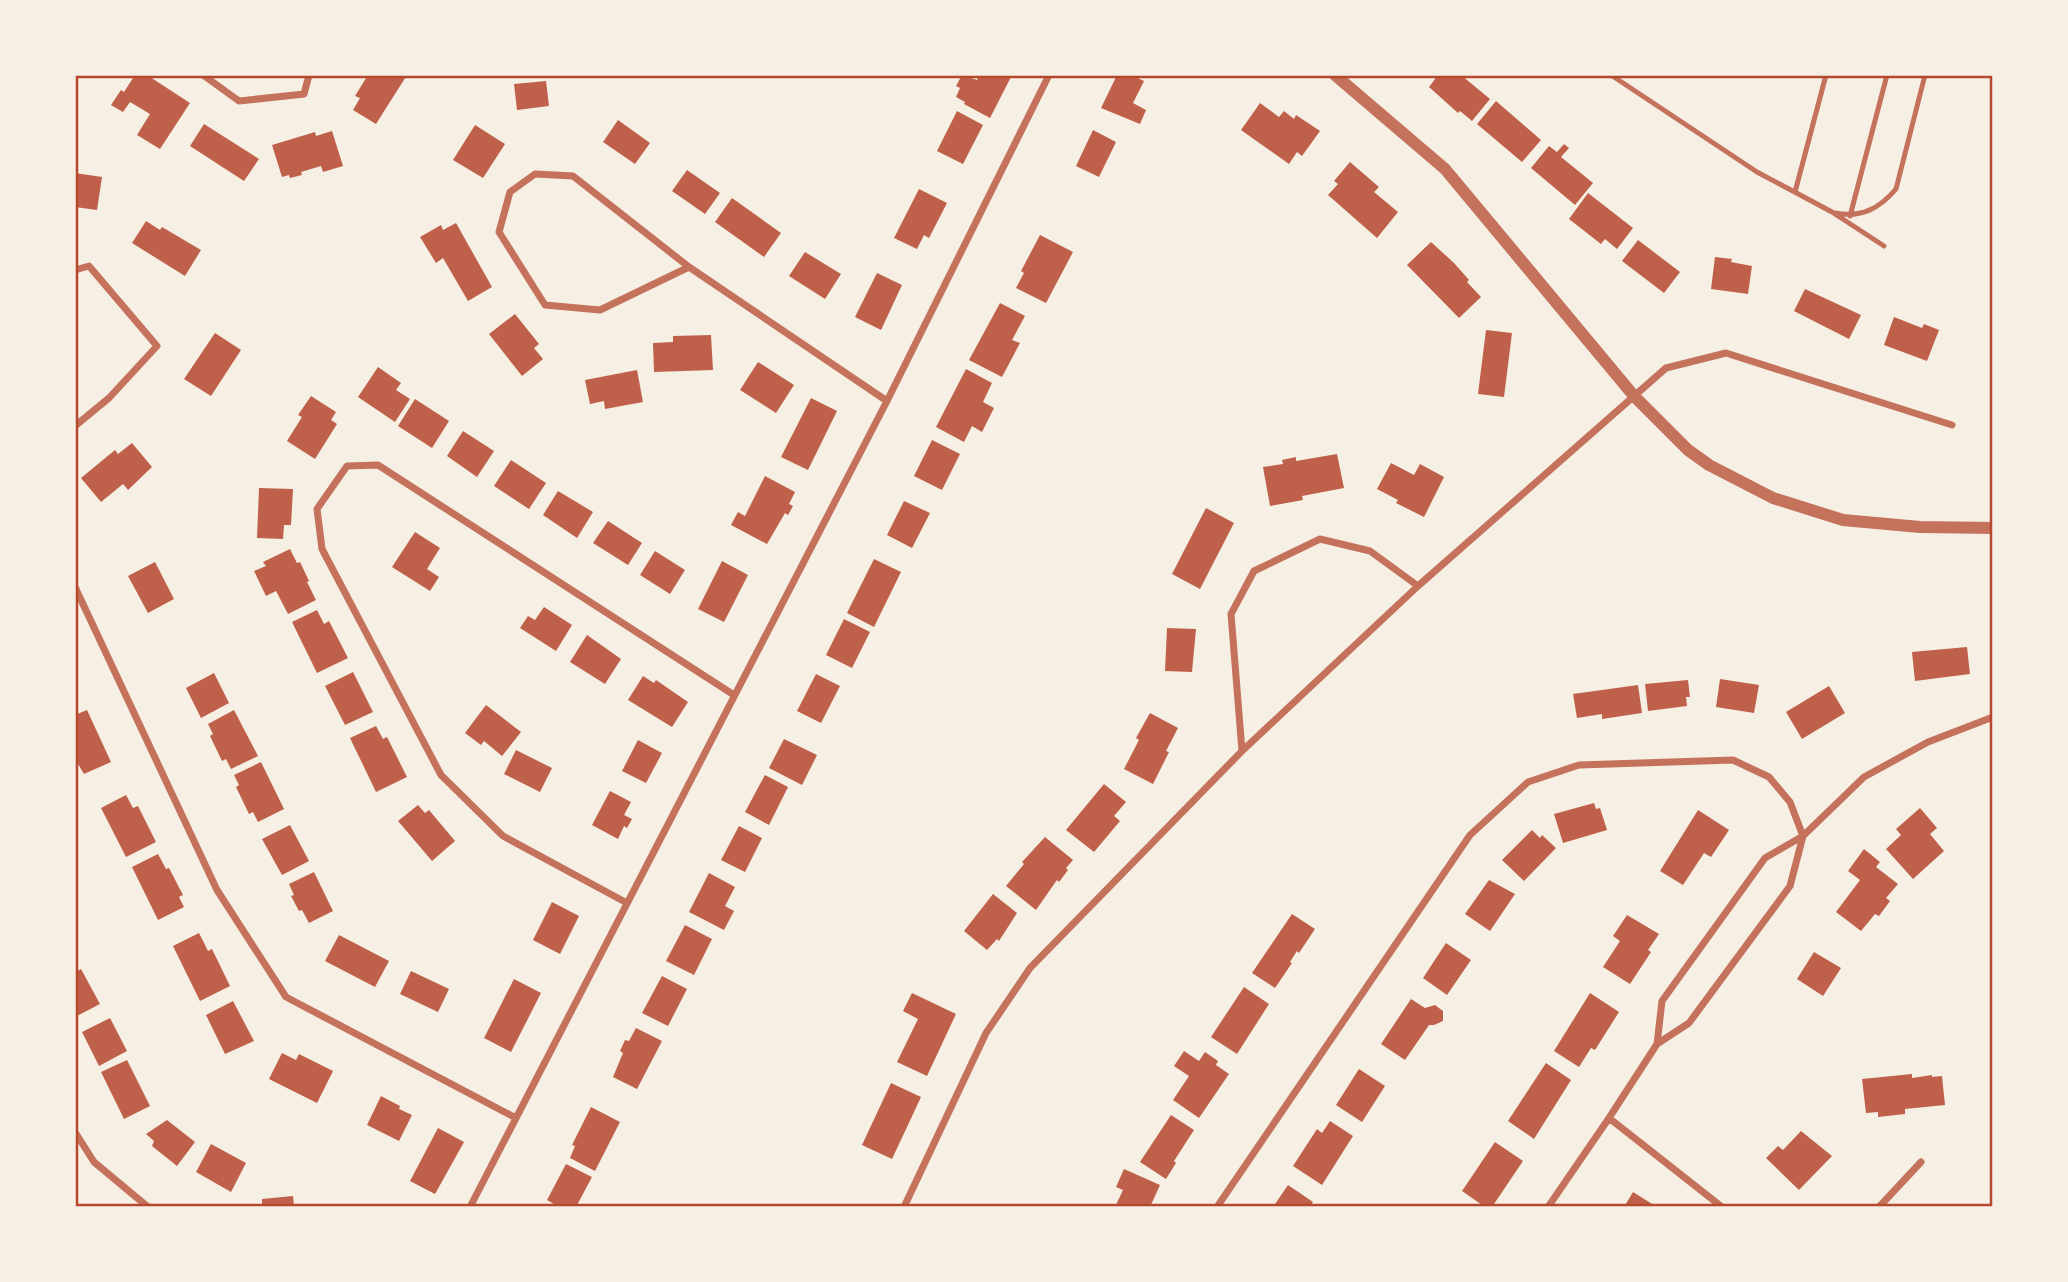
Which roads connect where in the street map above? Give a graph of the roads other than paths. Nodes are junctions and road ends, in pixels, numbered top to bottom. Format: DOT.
graph roads {
  1 [pos="203,75"];
  2 [pos="309,75"];
  3 [pos="1049,75"];
  4 [pos="1335,75"];
  5 [pos="1611,75"];
  6 [pos="1826,75"];
  7 [pos="1887,75"];
  8 [pos="1925,75"];
  9 [pos="1795,192"];
  10 [pos="1832,212"];
  11 [pos="1850,216"];
  12 [pos="1884,246"];
  13 [pos="690,267"];
  14 [pos="75,270"];
  15 [pos="1634,396"];
  16 [pos="887,401"];
  17 [pos="1952,425"];
  18 [pos="75,426"];
  19 [pos="1993,528"];
  20 [pos="1418,586"];
  21 [pos="75,587"];
  22 [pos="734,695"];
  23 [pos="1993,717"];
  24 [pos="1242,751"];
  25 [pos="1803,836"];
  26 [pos="627,902"];
  27 [pos="1657,1044"];
  28 [pos="516,1118"];
  29 [pos="1609,1118"];
  30 [pos="75,1132"];
  31 [pos="1921,1162"];
  32 [pos="148,1207"];
  33 [pos="470,1207"];
  34 [pos="904,1207"];
  35 [pos="1217,1207"];
  36 [pos="1548,1207"];
  37 [pos="1722,1207"];
  38 [pos="1879,1207"];
  1 -- 2 [label="street"];
  3 -- 16 [label="street"];
  4 -- 15 [label="street"];
  5 -- 9 [label="lane"];
  6 -- 9 [label="lane"];
  7 -- 11 [label="lane"];
  8 -- 11 [label="lane"];
  9 -- 10 [label="lane"];
  10 -- 11 [label="lane"];
  10 -- 12 [label="lane"];
  13 -- 13 [label="street"];
  13 -- 16 [label="street"];
  14 -- 18 [label="street"];
  15 -- 17 [label="street"];
  15 -- 19 [label="street"];
  15 -- 20 [label="street"];
  16 -- 22 [label="street"];
  20 -- 24 [label="street"];
  20 -- 24 [label="street"];
  21 -- 28 [label="street"];
  22 -- 26 [label="street"];
  22 -- 26 [label="street"];
  23 -- 25 [label="street"];
  24 -- 34 [label="street"];
  25 -- 27 [label="street"];
  25 -- 27 [label="street"];
  25 -- 35 [label="street"];
  26 -- 28 [label="street"];
  27 -- 29 [label="street"];
  28 -- 33 [label="street"];
  29 -- 36 [label="street"];
  29 -- 37 [label="street"];
  30 -- 32 [label="street"];
  31 -- 38 [label="street"];
}
